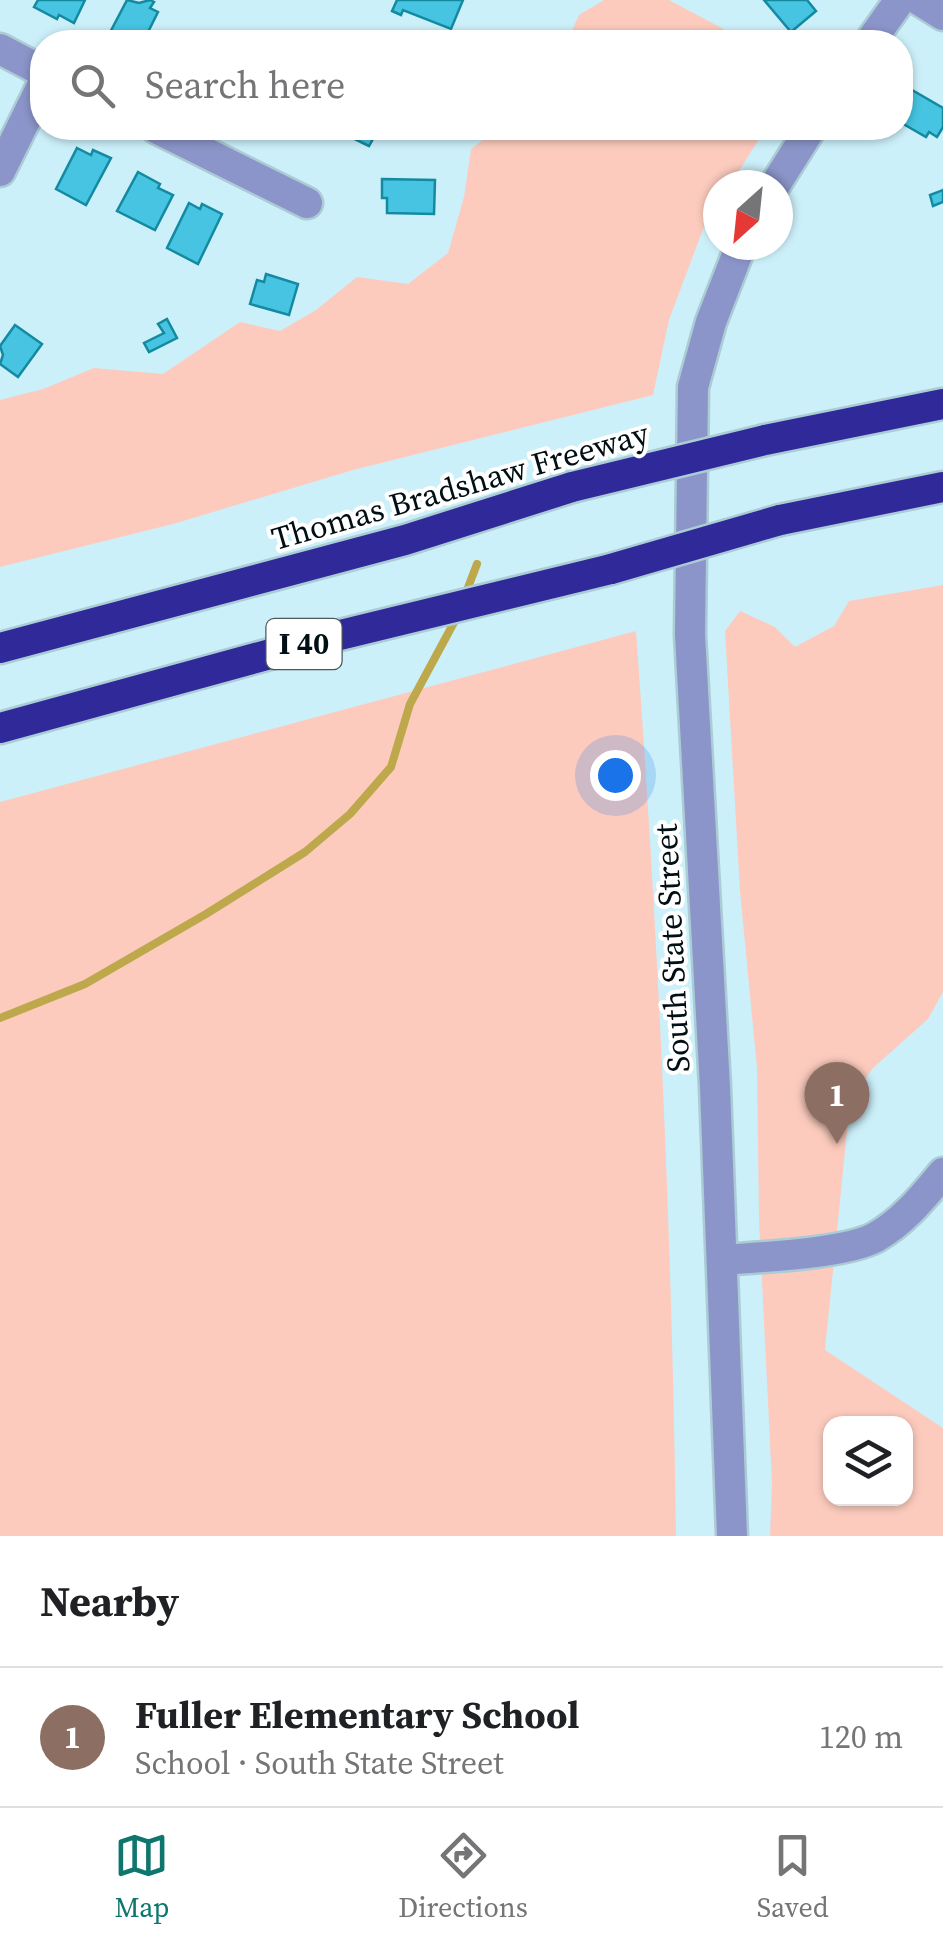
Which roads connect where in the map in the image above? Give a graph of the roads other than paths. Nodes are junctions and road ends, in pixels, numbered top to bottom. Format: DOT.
graph roads {
  1 [pos="900,0"];
  2 [pos="919,0"];
  3 [pos="943,15"];
  4 [pos="879,30"];
  5 [pos="0,49"];
  6 [pos="30,65"];
  7 [pos="30,110"];
  8 [pos="180,140"];
  9 [pos="803,140"];
  10 [pos="784,170"];
  11 [pos="0,171"];
  12 [pos="307,203"];
  13 [pos="735,260"];
  14 [pos="943,404"];
  15 [pos="943,487"];
  16 [pos="0,648"];
  17 [pos="0,728"];
  18 [pos="943,1172"];
  19 [pos="722,1260"];
  20 [pos="732,1536"];
  1 -- 4 [label="street"];
  2 -- 3 [label="street"];
  5 -- 6 [label="street"];
  7 -- 11 [label="street"];
  8 -- 12 [label="street"];
  9 -- 10 [label="street"];
  13 -- 19 [label="street, South State Street"];
  14 -- 16 [label="highway, Thomas Bradshaw Freeway / I 40, bridge"];
  15 -- 17 [label="highway, I 40, bridge"];
  18 -- 19 [label="street"];
  19 -- 20 [label="street, South State Street"];
}
